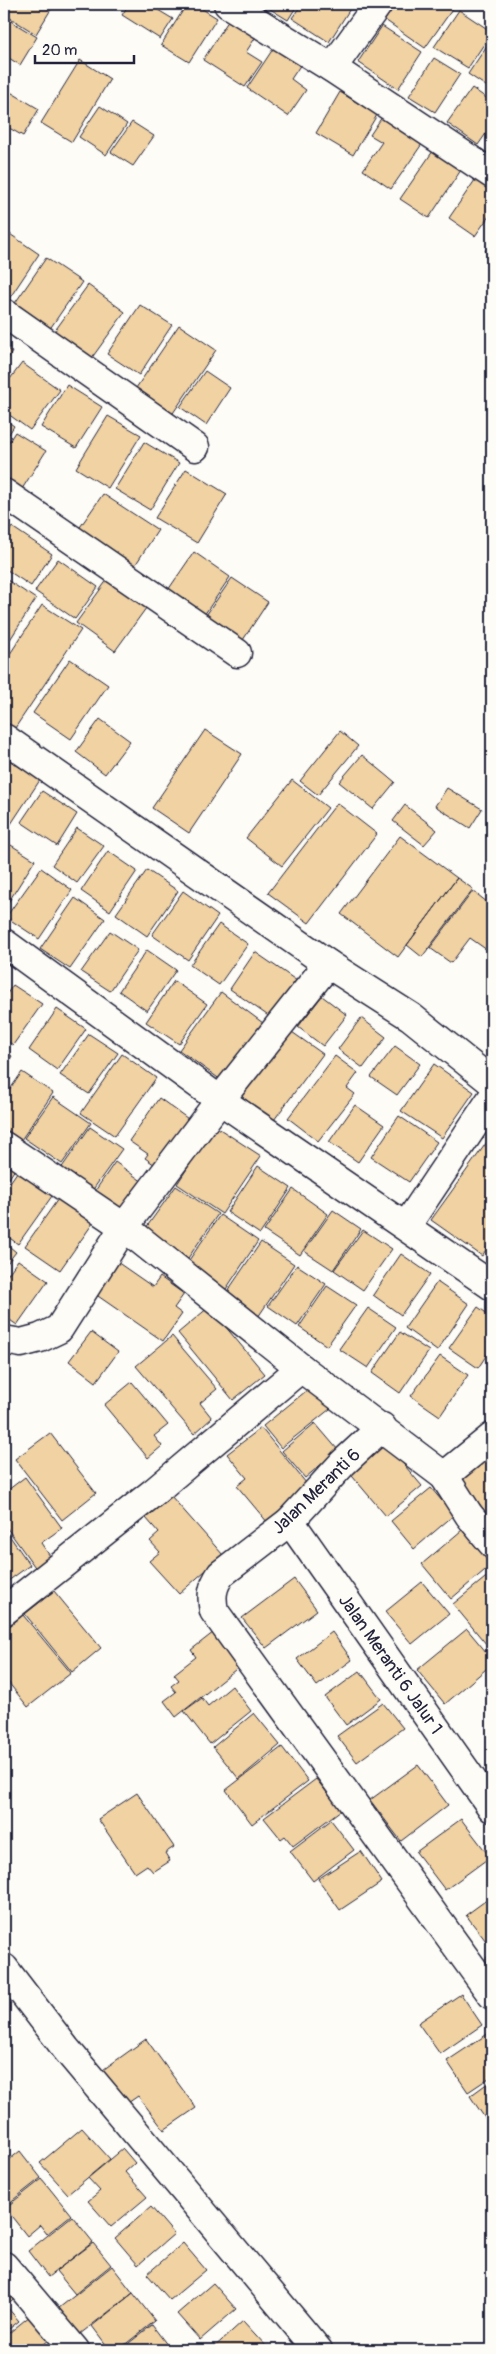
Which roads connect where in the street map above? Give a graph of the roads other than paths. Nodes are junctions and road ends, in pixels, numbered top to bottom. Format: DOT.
graph roads {
  1 [pos="228,4"];
  2 [pos="378,4"];
  3 [pos="332,68"];
  4 [pos="492,174"];
  5 [pos="4,313"];
  6 [pos="195,447"];
  7 [pos="4,493"];
  8 [pos="237,653"];
  9 [pos="4,738"];
  10 [pos="4,943"];
  11 [pos="328,964"];
  12 [pos="492,1082"];
  13 [pos="492,1098"];
  14 [pos="220,1100"];
  15 [pos="4,1146"];
  16 [pos="407,1225"];
  17 [pos="124,1227"];
  18 [pos="492,1286"];
  19 [pos="4,1340"];
  20 [pos="301,1368"];
  21 [pos="382,1427"];
  22 [pos="492,1437"];
  23 [pos="444,1476"];
  24 [pos="290,1521"];
  25 [pos="492,1543"];
  26 [pos="4,1611"];
  27 [pos="492,1808"];
  28 [pos="4,1968"];
  29 [pos="492,1995"];
  30 [pos="4,2266"];
  31 [pos="75,2350"];
  32 [pos="318,2350"];
  1 -- 3 [label="street"];
  2 -- 3 [label="street"];
  3 -- 4 [label="street"];
  5 -- 6 [label="street"];
  7 -- 8 [label="street"];
  9 -- 11 [label="street"];
  10 -- 14 [label="street"];
  11 -- 12 [label="street"];
  11 -- 14 [label="street"];
  13 -- 16 [label="street"];
  14 -- 16 [label="street"];
  14 -- 17 [label="street"];
  15 -- 17 [label="street"];
  16 -- 18 [label="street"];
  17 -- 19 [label="street"];
  17 -- 20 [label="street"];
  20 -- 21 [label="street"];
  20 -- 26 [label="street"];
  21 -- 23 [label="street"];
  21 -- 24 [label="street, Jalan Meranti 6"];
  22 -- 23 [label="street"];
  23 -- 25 [label="street"];
  24 -- 27 [label="street, Jalan Meranti 6 Jalur 1"];
  24 -- 29 [label="street, Jalan Meranti 6"];
  28 -- 32 [label="street"];
  30 -- 31 [label="street"];
}
